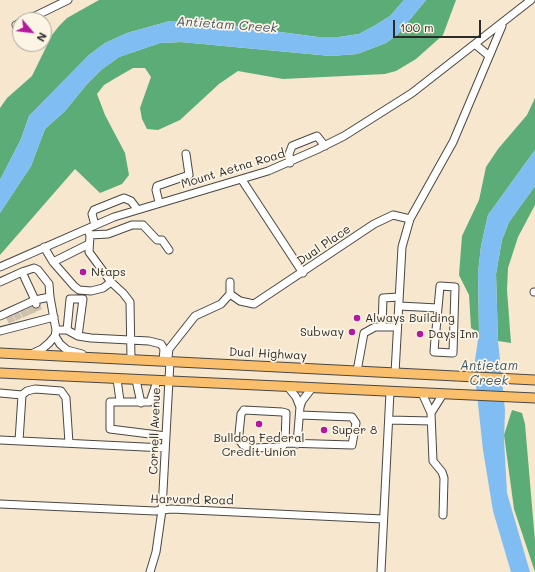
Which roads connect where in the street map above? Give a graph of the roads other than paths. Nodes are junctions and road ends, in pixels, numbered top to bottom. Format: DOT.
graph roads {
  1 [pos="68,0"];
  2 [pos="530,0"];
  3 [pos="43,12"];
  4 [pos="503,23"];
  5 [pos="476,45"];
  6 [pos="488,55"];
  7 [pos="325,146"];
  8 [pos="186,154"];
  9 [pos="290,163"];
  10 [pos="242,180"];
  11 [pos="159,202"];
  12 [pos="137,209"];
  13 [pos="410,219"];
  14 [pos="96,225"];
  15 [pos="88,232"];
  16 [pos="89,244"];
  17 [pos="44,247"];
  18 [pos="169,250"];
  19 [pos="53,262"];
  20 [pos="0,267"];
  21 [pos="22,272"];
  22 [pos="303,273"];
  23 [pos="0,282"];
  24 [pos="111,282"];
  25 [pos="230,282"];
  26 [pos="230,294"];
  27 [pos="50,297"];
  28 [pos="399,297"];
  29 [pos="398,306"];
  30 [pos="22,308"];
  31 [pos="69,308"];
  32 [pos="438,308"];
  33 [pos="82,309"];
  34 [pos="0,316"];
  35 [pos="54,317"];
  36 [pos="68,320"];
  37 [pos="81,321"];
  38 [pos="382,327"];
  39 [pos="398,327"];
  40 [pos="67,330"];
  41 [pos="436,330"];
  42 [pos="0,331"];
  43 [pos="55,333"];
  44 [pos="78,336"];
  45 [pos="435,338"];
  46 [pos="130,340"];
  47 [pos="0,353"];
  48 [pos="31,354"];
  49 [pos="94,357"];
  50 [pos="131,359"];
  51 [pos="167,361"];
  52 [pos="357,371"];
  53 [pos="0,373"];
  54 [pos="395,373"];
  55 [pos="116,379"];
  56 [pos="136,380"];
  57 [pos="535,380"];
  58 [pos="157,381"];
  59 [pos="168,382"];
  60 [pos="288,387"];
  61 [pos="312,388"];
  62 [pos="390,392"];
  63 [pos="0,393"];
  64 [pos="422,393"];
  65 [pos="443,394"];
  66 [pos="22,395"];
  67 [pos="535,398"];
  68 [pos="120,401"];
  69 [pos="141,403"];
  70 [pos="300,411"];
  71 [pos="431,413"];
  72 [pos="389,420"];
  73 [pos="431,421"];
  74 [pos="166,436"];
  75 [pos="0,440"];
  76 [pos="19,441"];
  77 [pos="69,443"];
  78 [pos="285,443"];
  79 [pos="297,444"];
  80 [pos="166,448"];
  81 [pos="0,504"];
  82 [pos="162,510"];
  83 [pos="443,515"];
  84 [pos="383,519"];
  85 [pos="150,572"];
  86 [pos="381,572"];
  1 -- 3 [label="street"];
  2 -- 4 [label="street, Mount Aetna Road"];
  4 -- 5 [label="street, Mount Aetna Road"];
  4 -- 6 [label="street"];
  5 -- 6 [label="street"];
  5 -- 7 [label="street, Mount Aetna Road"];
  6 -- 13 [label="street"];
  7 -- 9 [label="street, Mount Aetna Road"];
  7 -- 9 [label="street"];
  8 -- 11 [label="street"];
  9 -- 10 [label="street, Mount Aetna Road"];
  10 -- 11 [label="street, Mount Aetna Road"];
  10 -- 22 [label="street"];
  11 -- 12 [label="street, Mount Aetna Road"];
  12 -- 14 [label="street, Mount Aetna Road"];
  12 -- 14 [label="street"];
  13 -- 22 [label="street, Dual Place"];
  13 -- 28 [label="street"];
  14 -- 15 [label="street, Mount Aetna Road"];
  15 -- 16 [label="street"];
  15 -- 17 [label="street, Mount Aetna Road"];
  15 -- 18 [label="street"];
  16 -- 19 [label="street"];
  16 -- 24 [label="street"];
  17 -- 19 [label="street"];
  17 -- 20 [label="street, Mount Aetna Road"];
  19 -- 24 [label="street"];
  21 -- 23 [label="street"];
  21 -- 27 [label="street"];
  21 -- 30 [label="street"];
  22 -- 26 [label="street, Dual Place"];
  24 -- 46 [label="street"];
  25 -- 26 [label="street"];
  26 -- 51 [label="street"];
  27 -- 30 [label="street"];
  27 -- 35 [label="street"];
  28 -- 29 [label="street"];
  28 -- 38 [label="street"];
  29 -- 32 [label="street"];
  29 -- 39 [label="street"];
  30 -- 34 [label="street"];
  31 -- 33 [label="street"];
  31 -- 33 [label="street"];
  31 -- 36 [label="street"];
  32 -- 41 [label="street"];
  32 -- 45 [label="street"];
  33 -- 37 [label="street"];
  35 -- 42 [label="street"];
  35 -- 43 [label="street"];
  36 -- 37 [label="street"];
  36 -- 40 [label="street"];
  37 -- 44 [label="street"];
  38 -- 39 [label="street"];
  38 -- 52 [label="street"];
  39 -- 54 [label="street"];
  40 -- 43 [label="street"];
  40 -- 44 [label="street"];
  43 -- 48 [label="street"];
  43 -- 49 [label="street"];
  44 -- 46 [label="street"];
  46 -- 50 [label="street"];
  46 -- 51 [label="street"];
  47 -- 48 [label="main road, Dual Highway"];
  48 -- 49 [label="main road, Dual Highway"];
  49 -- 50 [label="main road, Dual Highway"];
  50 -- 51 [label="main road, Dual Highway"];
  51 -- 52 [label="main road, Dual Highway"];
  51 -- 59 [label="street, Cornell Avenue"];
  52 -- 54 [label="main road, Dual Highway"];
  53 -- 55 [label="main road"];
  54 -- 57 [label="main road, Dual Highway"];
  55 -- 56 [label="main road"];
  55 -- 68 [label="street"];
  56 -- 58 [label="main road"];
  56 -- 69 [label="street"];
  58 -- 59 [label="main road"];
  58 -- 69 [label="street"];
  59 -- 60 [label="main road"];
  59 -- 74 [label="street, Cornell Avenue"];
  60 -- 61 [label="main road"];
  60 -- 70 [label="street"];
  61 -- 62 [label="main road"];
  61 -- 70 [label="street"];
  62 -- 64 [label="main road"];
  62 -- 72 [label="street"];
  63 -- 66 [label="street"];
  64 -- 65 [label="main road"];
  64 -- 71 [label="street"];
  65 -- 67 [label="main road"];
  65 -- 71 [label="street"];
  66 -- 76 [label="street"];
  66 -- 77 [label="street"];
  68 -- 69 [label="street"];
  68 -- 74 [label="street"];
  70 -- 79 [label="street"];
  70 -- 79 [label="street"];
  71 -- 73 [label="street"];
  72 -- 73 [label="street"];
  72 -- 84 [label="street"];
  73 -- 83 [label="street"];
  74 -- 80 [label="street, Cornell Avenue"];
  75 -- 76 [label="street"];
  76 -- 77 [label="street"];
  77 -- 80 [label="street"];
  78 -- 78 [label="street"];
  78 -- 79 [label="street"];
  80 -- 82 [label="street, Cornell Avenue"];
  81 -- 82 [label="street, Harvard Road"];
  82 -- 84 [label="street, Harvard Road"];
  82 -- 85 [label="street, Cornell Avenue"];
  84 -- 86 [label="street"];
}
